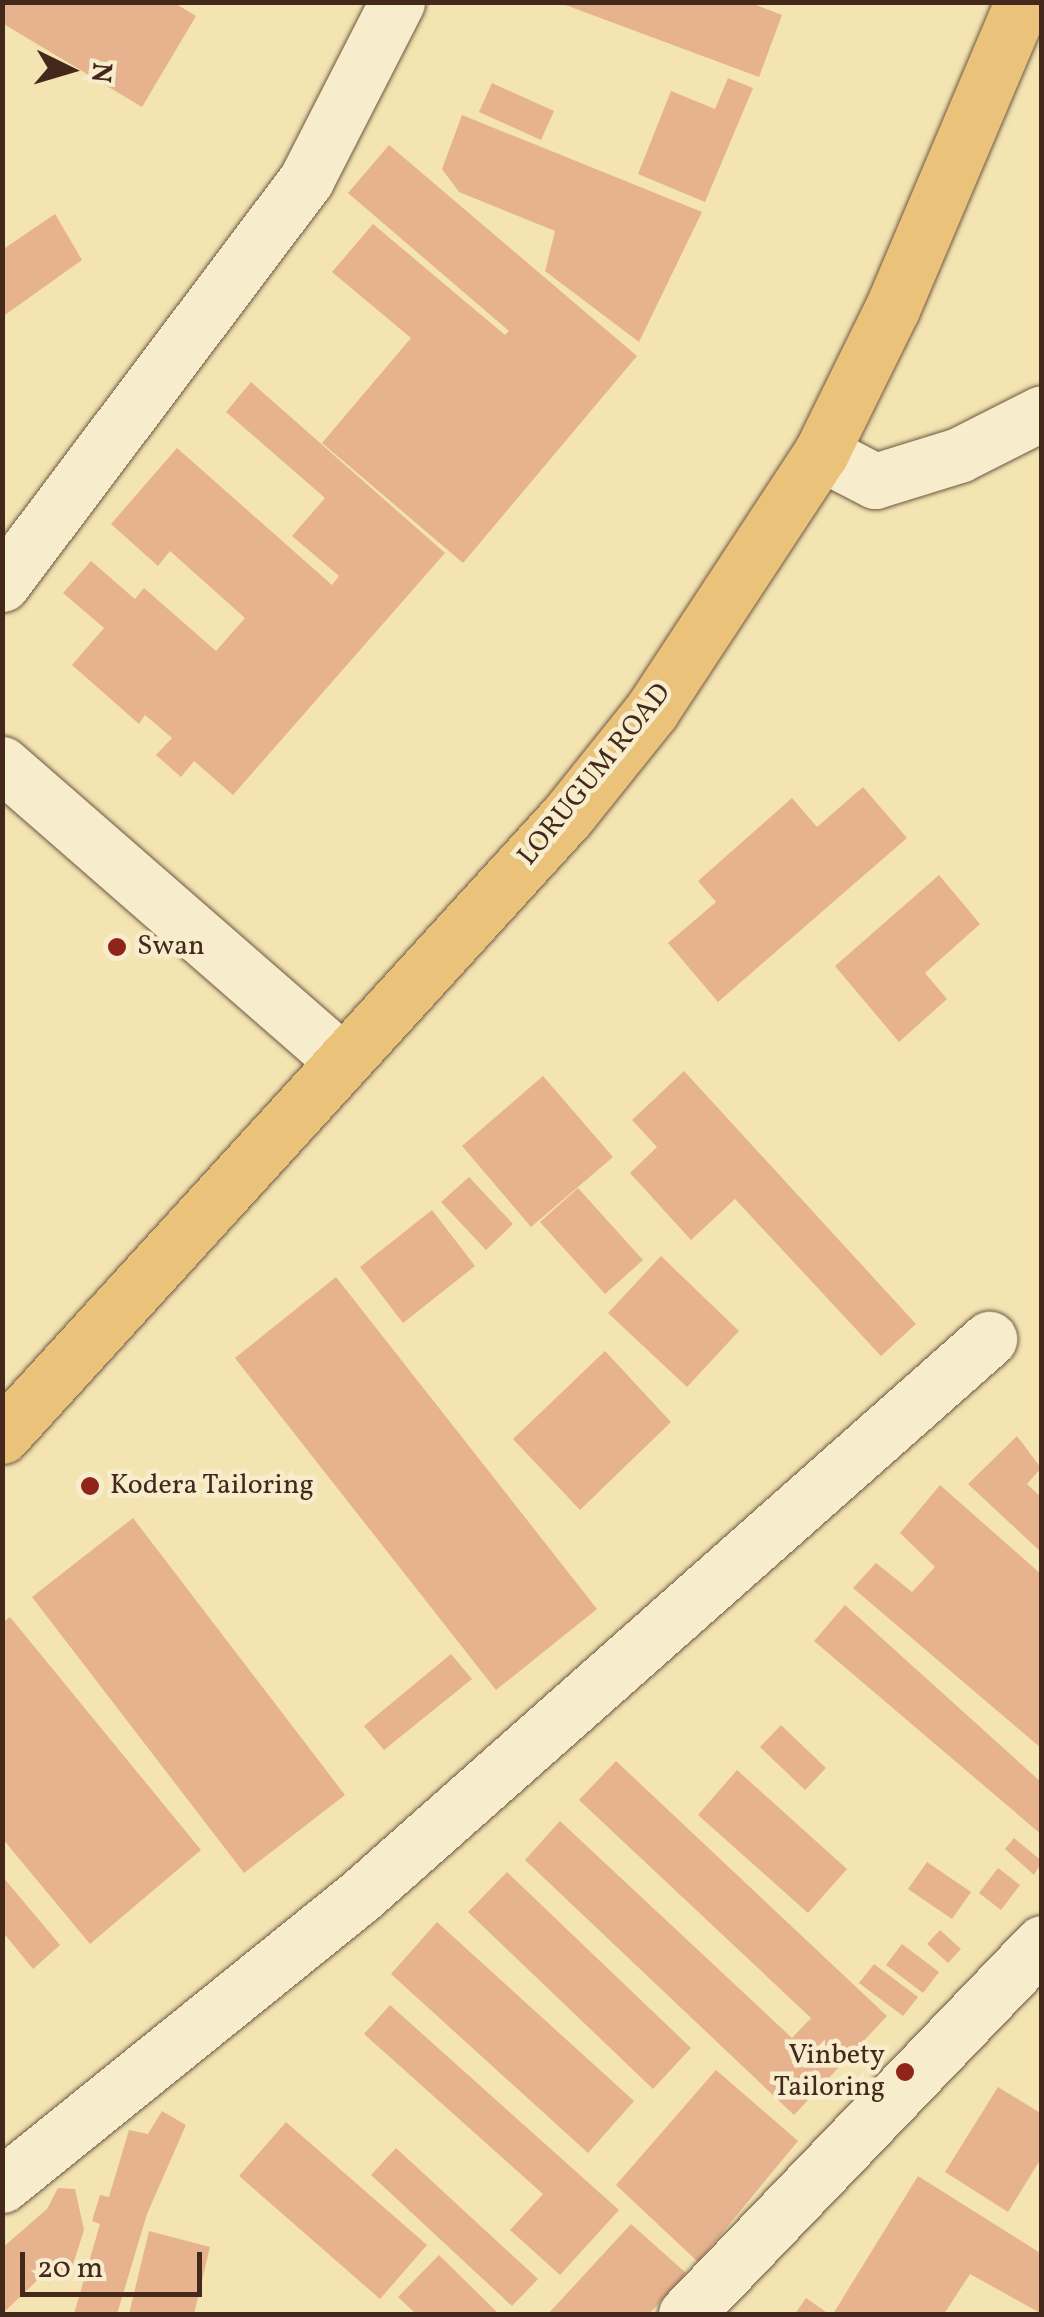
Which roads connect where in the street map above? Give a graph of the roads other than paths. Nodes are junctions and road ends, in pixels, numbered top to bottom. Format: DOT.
graph roads {
  1 [pos="397,2"];
  2 [pos="1022,2"];
  3 [pos="1042,413"];
  4 [pos="821,452"];
  5 [pos="2,584"];
  6 [pos="2,764"];
  7 [pos="341,1060"];
  8 [pos="989,1339"];
  9 [pos="2,1436"];
  10 [pos="1042,1943"];
  11 [pos="2,2185"];
  12 [pos="686,2314"];
  1 -- 5 [label="street"];
  2 -- 4 [label="main road, LORUGUM ROAD"];
  3 -- 4 [label="street"];
  4 -- 7 [label="main road, LORUGUM ROAD"];
  6 -- 7 [label="street"];
  7 -- 9 [label="main road, LORUGUM ROAD"];
  8 -- 11 [label="street"];
  10 -- 12 [label="street"];
}
